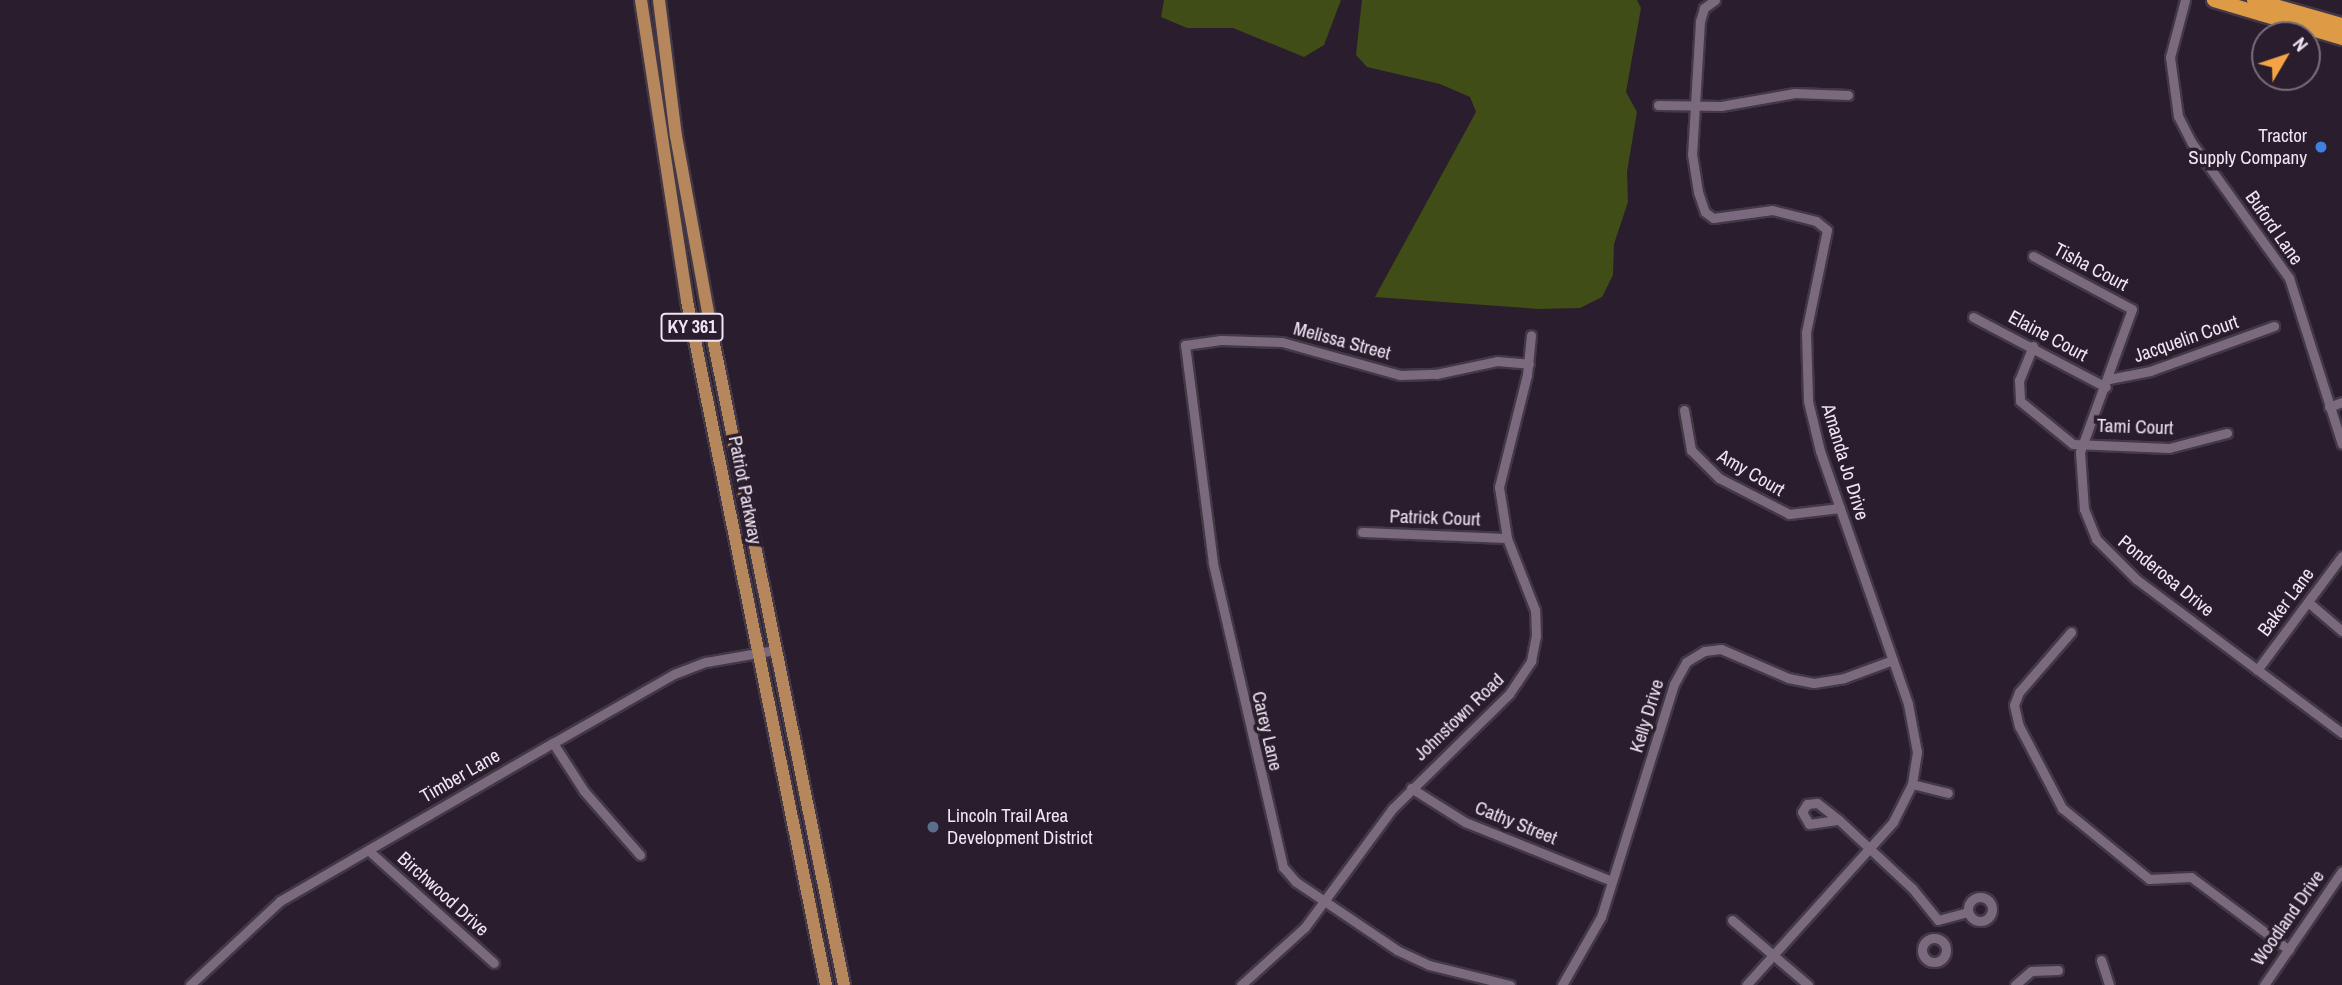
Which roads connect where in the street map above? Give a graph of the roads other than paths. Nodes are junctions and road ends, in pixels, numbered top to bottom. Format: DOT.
graph roads {
  1 [pos="640,0"];
  2 [pos="659,0"];
  3 [pos="1714,0"];
  4 [pos="2185,0"];
  5 [pos="2214,0"];
  6 [pos="2254,0"];
  7 [pos="2342,25"];
  8 [pos="2342,38"];
  9 [pos="1848,95"];
  10 [pos="1695,104"];
  11 [pos="1658,105"];
  12 [pos="2034,256"];
  13 [pos="2132,309"];
  14 [pos="1973,317"];
  15 [pos="2274,326"];
  16 [pos="1531,335"];
  17 [pos="1185,345"];
  18 [pos="2033,346"];
  19 [pos="1529,363"];
  20 [pos="2108,383"];
  21 [pos="2342,402"];
  22 [pos="2329,407"];
  23 [pos="1684,411"];
  24 [pos="2227,433"];
  25 [pos="2082,444"];
  26 [pos="2342,444"];
  27 [pos="1840,508"];
  28 [pos="1362,532"];
  29 [pos="1507,538"];
  30 [pos="2342,556"];
  31 [pos="2308,602"];
  32 [pos="2342,631"];
  33 [pos="2071,632"];
  34 [pos="775,650"];
  35 [pos="758,653"];
  36 [pos="1893,660"];
  37 [pos="2257,670"];
  38 [pos="2340,728"];
  39 [pos="553,743"];
  40 [pos="1912,784"];
  41 [pos="1411,788"];
  42 [pos="1948,793"];
  43 [pos="1839,820"];
  44 [pos="1871,849"];
  45 [pos="368,850"];
  46 [pos="639,855"];
  47 [pos="2342,871"];
  48 [pos="1612,881"];
  49 [pos="1325,902"];
  50 [pos="1968,912"];
  51 [pos="1732,920"];
  52 [pos="1938,920"];
  53 [pos="1935,937"];
  54 [pos="2288,950"];
  55 [pos="1775,954"];
  56 [pos="2101,960"];
  57 [pos="494,963"];
  58 [pos="2058,970"];
  59 [pos="190,985"];
  60 [pos="826,985"];
  61 [pos="844,985"];
  62 [pos="1241,985"];
  63 [pos="1510,985"];
  64 [pos="1562,985"];
  65 [pos="1746,985"];
  66 [pos="1808,985"];
  67 [pos="2015,985"];
  68 [pos="2109,985"];
  69 [pos="2264,985"];
  1 -- 35 [label="main road, Patriot Parkway / KY 361"];
  2 -- 34 [label="main road, Patriot Parkway / KY 361"];
  3 -- 10 [label="street, Amanda Jo Drive"];
  4 -- 22 [label="street, Buford Lane"];
  5 -- 8 [label="highway"];
  6 -- 7 [label="highway"];
  9 -- 10 [label="street"];
  10 -- 11 [label="street"];
  10 -- 27 [label="street, Amanda Jo Drive"];
  12 -- 13 [label="street, Tisha Court"];
  13 -- 20 [label="street, Ponderosa Drive"];
  14 -- 18 [label="street, Elaine Court"];
  15 -- 20 [label="street, Jacquelin Court"];
  16 -- 19 [label="street, Johnstown Road"];
  17 -- 19 [label="street, Melissa Street"];
  17 -- 49 [label="street, Carey Lane"];
  18 -- 20 [label="street, Elaine Court"];
  18 -- 25 [label="street"];
  19 -- 29 [label="street, Johnstown Road"];
  20 -- 25 [label="street, Ponderosa Drive"];
  21 -- 22 [label="street"];
  22 -- 26 [label="street, Buford Lane"];
  23 -- 27 [label="street, Amy Court"];
  24 -- 25 [label="street, Tami Court"];
  25 -- 37 [label="street, Ponderosa Drive"];
  27 -- 36 [label="street, Amanda Jo Drive"];
  28 -- 29 [label="street, Patrick Court"];
  29 -- 41 [label="street, Johnstown Road"];
  30 -- 31 [label="street, Baker Lane"];
  31 -- 32 [label="street"];
  31 -- 37 [label="street, Baker Lane"];
  33 -- 54 [label="street"];
  34 -- 35 [label="street, Timber Lane"];
  34 -- 61 [label="main road, Patriot Parkway / KY 361"];
  35 -- 39 [label="street, Timber Lane"];
  35 -- 60 [label="main road, Patriot Parkway / KY 361"];
  36 -- 40 [label="street, Amanda Jo Drive"];
  36 -- 48 [label="street, Kelly Drive"];
  37 -- 38 [label="street, Ponderosa Drive"];
  39 -- 45 [label="street, Timber Lane"];
  39 -- 46 [label="street"];
  40 -- 42 [label="street"];
  40 -- 44 [label="street, Amanda Jo Drive"];
  41 -- 48 [label="street, Cathy Street"];
  41 -- 49 [label="street, Johnstown Road"];
  43 -- 44 [label="street"];
  44 -- 52 [label="street"];
  44 -- 55 [label="street, Amanda Jo Drive"];
  45 -- 57 [label="street, Birchwood Drive"];
  45 -- 59 [label="street, Timber Lane"];
  47 -- 54 [label="street, Woodland Drive"];
  48 -- 64 [label="street, Kelly Drive"];
  49 -- 62 [label="street, Johnstown Road"];
  49 -- 63 [label="street, Carey Lane"];
  50 -- 52 [label="street"];
  51 -- 55 [label="street"];
  52 -- 53 [label="street"];
  54 -- 69 [label="street, Woodland Drive"];
  55 -- 65 [label="street, Amanda Jo Drive"];
  55 -- 66 [label="street"];
  56 -- 68 [label="street"];
  58 -- 67 [label="street"];
}
